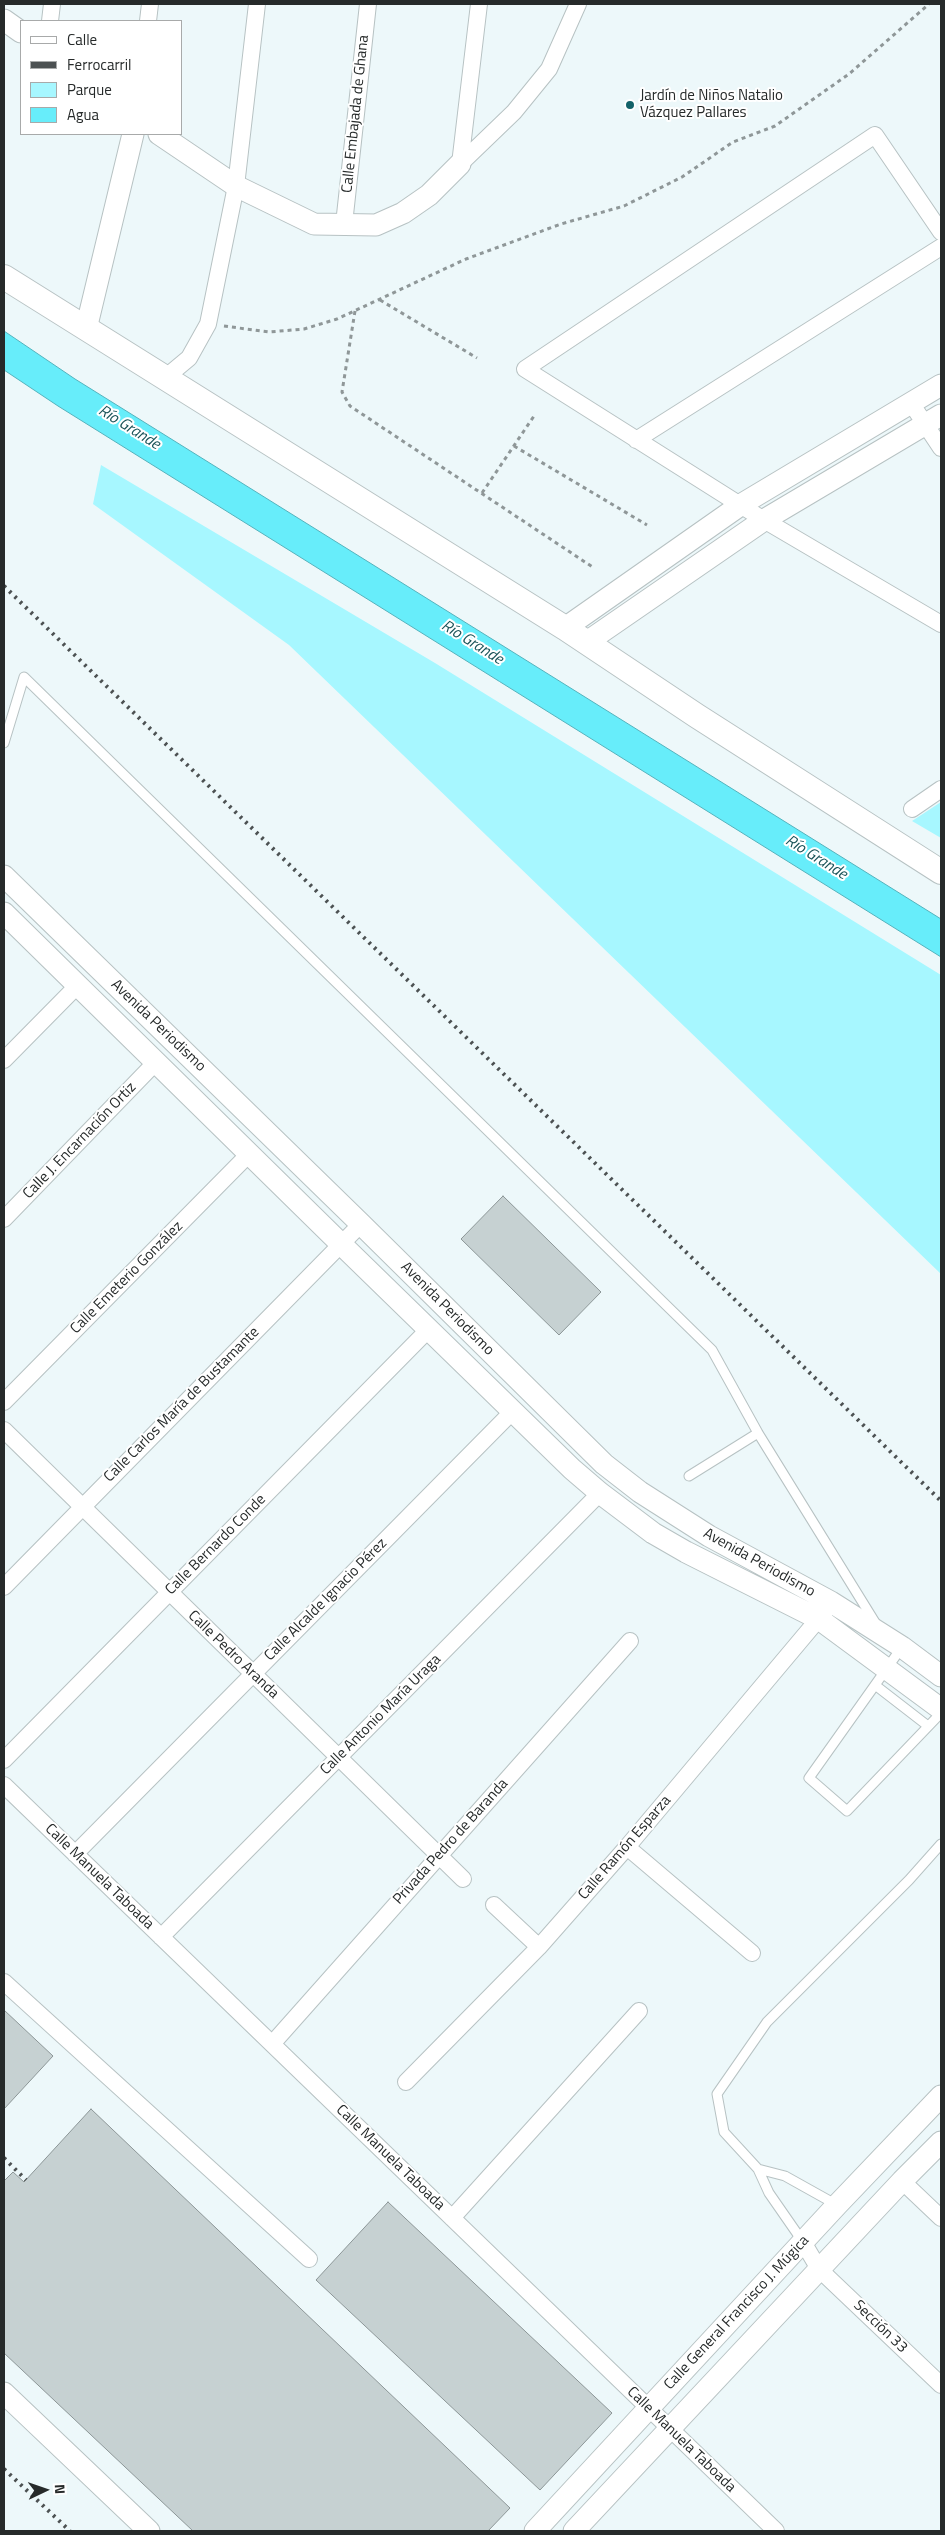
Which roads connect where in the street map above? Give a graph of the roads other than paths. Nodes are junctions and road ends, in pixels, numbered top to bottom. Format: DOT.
graph roads {
  1 [pos="52,4"];
  2 [pos="150,4"];
  3 [pos="257,4"];
  4 [pos="368,4"];
  5 [pos="479,4"];
  6 [pos="578,4"];
  7 [pos="4,20"];
  8 [pos="50,20"];
  9 [pos="148,20"];
  10 [pos="20,31"];
  11 [pos="133,135"];
  12 [pos="160,135"];
  13 [pos="460,164"];
  14 [pos="236,186"];
  15 [pos="344,224"];
  16 [pos="941,232"];
  17 [pos="941,247"];
  18 [pos="4,277"];
  19 [pos="86,329"];
  20 [pos="165,378"];
  21 [pos="941,385"];
  22 [pos="911,404"];
  23 [pos="934,420"];
  24 [pos="636,440"];
  25 [pos="941,448"];
  26 [pos="742,504"];
  27 [pos="764,520"];
  28 [pos="586,612"];
  29 [pos="941,624"];
  30 [pos="607,627"];
  31 [pos="565,628"];
  32 [pos="587,642"];
  33 [pos="4,743"];
  34 [pos="941,789"];
  35 [pos="912,809"];
  36 [pos="941,872"];
  37 [pos="4,876"];
  38 [pos="4,913"];
  39 [pos="77,986"];
  40 [pos="4,1060"];
  41 [pos="156,1062"];
  42 [pos="250,1153"];
  43 [pos="4,1219"];
  44 [pos="361,1224"];
  45 [pos="341,1244"];
  46 [pos="429,1329"];
  47 [pos="4,1402"];
  48 [pos="513,1411"];
  49 [pos="4,1430"];
  50 [pos="758,1433"];
  51 [pos="689,1476"];
  52 [pos="600,1493"];
  53 [pos="82,1507"];
  54 [pos="4,1587"];
  55 [pos="169,1593"];
  56 [pos="832,1602"];
  57 [pos="819,1619"];
  58 [pos="883,1634"];
  59 [pos="630,1640"];
  60 [pos="902,1647"];
  61 [pos="887,1667"];
  62 [pos="253,1674"];
  63 [pos="941,1676"];
  64 [pos="875,1684"];
  65 [pos="941,1709"];
  66 [pos="941,1713"];
  67 [pos="928,1726"];
  68 [pos="338,1757"];
  69 [pos="4,1760"];
  70 [pos="4,1785"];
  71 [pos="941,1844"];
  72 [pos="627,1847"];
  73 [pos="75,1854"];
  74 [pos="439,1855"];
  75 [pos="464,1879"];
  76 [pos="494,1905"];
  77 [pos="160,1937"];
  78 [pos="539,1947"];
  79 [pos="752,1953"];
  80 [pos="4,1982"];
  81 [pos="638,2011"];
  82 [pos="272,2044"];
  83 [pos="406,2082"];
  84 [pos="941,2096"];
  85 [pos="941,2142"];
  86 [pos="758,2169"];
  87 [pos="902,2181"];
  88 [pos="837,2205"];
  89 [pos="452,2218"];
  90 [pos="941,2218"];
  91 [pos="803,2242"];
  92 [pos="309,2259"];
  93 [pos="819,2269"];
  94 [pos="941,2385"];
  95 [pos="4,2393"];
  96 [pos="649,2409"];
  97 [pos="670,2429"];
  98 [pos="149,2531"];
  99 [pos="535,2531"];
  100 [pos="574,2531"];
  101 [pos="776,2531"];
  1 -- 8 [label="street"];
  2 -- 9 [label="street"];
  3 -- 14 [label="street"];
  4 -- 15 [label="street, Calle Embajada de Ghana"];
  5 -- 13 [label="street"];
  6 -- 13 [label="street"];
  7 -- 10 [label="street"];
  11 -- 19 [label="street"];
  12 -- 14 [label="street"];
  13 -- 15 [label="street"];
  14 -- 15 [label="street"];
  14 -- 20 [label="street"];
  16 -- 24 [label="street"];
  17 -- 24 [label="street"];
  18 -- 19 [label="main road"];
  19 -- 20 [label="main road"];
  20 -- 31 [label="main road"];
  21 -- 22 [label="street"];
  22 -- 23 [label="street"];
  22 -- 26 [label="street"];
  23 -- 25 [label="street"];
  23 -- 27 [label="street"];
  24 -- 26 [label="street"];
  26 -- 27 [label="street"];
  26 -- 28 [label="street"];
  27 -- 29 [label="street"];
  27 -- 30 [label="street"];
  28 -- 30 [label="street"];
  28 -- 31 [label="street"];
  30 -- 32 [label="street"];
  31 -- 32 [label="main road"];
  32 -- 36 [label="main road"];
  33 -- 50 [label="lane"];
  34 -- 35 [label="street"];
  37 -- 44 [label="street, Avenida Periodismo"];
  38 -- 39 [label="street, Avenida Periodismo"];
  39 -- 40 [label="street"];
  39 -- 41 [label="street, Avenida Periodismo"];
  41 -- 42 [label="street, Avenida Periodismo"];
  41 -- 43 [label="street, Calle J. Encarnación Ortiz"];
  42 -- 45 [label="street, Avenida Periodismo"];
  42 -- 47 [label="street, Calle Emeterio González"];
  44 -- 45 [label="street, Calle Carlos María de Bustamante"];
  44 -- 56 [label="street, Avenida Periodismo"];
  45 -- 46 [label="street, Avenida Periodismo"];
  45 -- 53 [label="street, Calle Carlos María de Bustamante"];
  46 -- 48 [label="street, Avenida Periodismo"];
  46 -- 55 [label="street, Calle Bernardo Conde"];
  48 -- 52 [label="street, Avenida Periodismo"];
  48 -- 62 [label="street, Calle Alcalde Ignacio Pérez"];
  49 -- 53 [label="street, Calle Pedro Aranda"];
  50 -- 51 [label="lane"];
  50 -- 58 [label="lane"];
  52 -- 57 [label="street, Avenida Periodismo"];
  52 -- 68 [label="street, Calle Antonio María Uraga"];
  53 -- 54 [label="street, Calle Carlos María de Bustamante"];
  53 -- 55 [label="street, Calle Pedro Aranda"];
  55 -- 62 [label="street, Calle Pedro Aranda"];
  55 -- 69 [label="street, Calle Bernardo Conde"];
  56 -- 57 [label="street, Calle Ramón Esparza"];
  56 -- 58 [label="street, Avenida Periodismo"];
  57 -- 61 [label="street, Avenida Periodismo"];
  57 -- 72 [label="street, Calle Ramón Esparza"];
  58 -- 60 [label="street, Avenida Periodismo"];
  59 -- 74 [label="street, Privada Pedro de Baranda"];
  60 -- 61 [label="lane"];
  60 -- 63 [label="street, Avenida Periodismo"];
  61 -- 64 [label="lane"];
  61 -- 65 [label="street, Avenida Periodismo"];
  62 -- 68 [label="street, Calle Pedro Aranda"];
  62 -- 73 [label="street, Calle Alcalde Ignacio Pérez"];
  64 -- 67 [label="lane"];
  64 -- 67 [label="lane"];
  66 -- 67 [label="lane"];
  68 -- 74 [label="street, Calle Pedro Aranda"];
  68 -- 77 [label="street, Calle Antonio María Uraga"];
  70 -- 73 [label="street, Calle Manuela Taboada"];
  71 -- 86 [label="lane"];
  72 -- 78 [label="street, Calle Ramón Esparza"];
  72 -- 79 [label="street"];
  73 -- 77 [label="street, Calle Manuela Taboada"];
  74 -- 75 [label="street, Calle Pedro Aranda"];
  74 -- 82 [label="street, Privada Pedro de Baranda"];
  76 -- 78 [label="street"];
  77 -- 82 [label="street, Calle Manuela Taboada"];
  78 -- 83 [label="street, Calle Ramón Esparza"];
  80 -- 92 [label="street"];
  81 -- 89 [label="street"];
  82 -- 89 [label="street, Calle Manuela Taboada"];
  84 -- 88 [label="street, Calle General Francisco J. Múgica"];
  85 -- 87 [label="street, Calle General Francisco J. Múgica"];
  86 -- 88 [label="lane"];
  86 -- 91 [label="lane"];
  87 -- 90 [label="street"];
  87 -- 93 [label="street, Calle General Francisco J. Múgica"];
  88 -- 91 [label="street, Calle General Francisco J. Múgica"];
  89 -- 96 [label="street, Calle Manuela Taboada"];
  91 -- 93 [label="street, Sección 33"];
  91 -- 96 [label="street, Calle General Francisco J. Múgica"];
  93 -- 94 [label="street, Sección 33"];
  93 -- 97 [label="street, Calle General Francisco J. Múgica"];
  95 -- 98 [label="street"];
  96 -- 97 [label="street, Calle Manuela Taboada"];
  96 -- 99 [label="street, Calle General Francisco J. Múgica"];
  97 -- 100 [label="street, Calle General Francisco J. Múgica"];
  97 -- 101 [label="street, Calle Manuela Taboada"];
}
